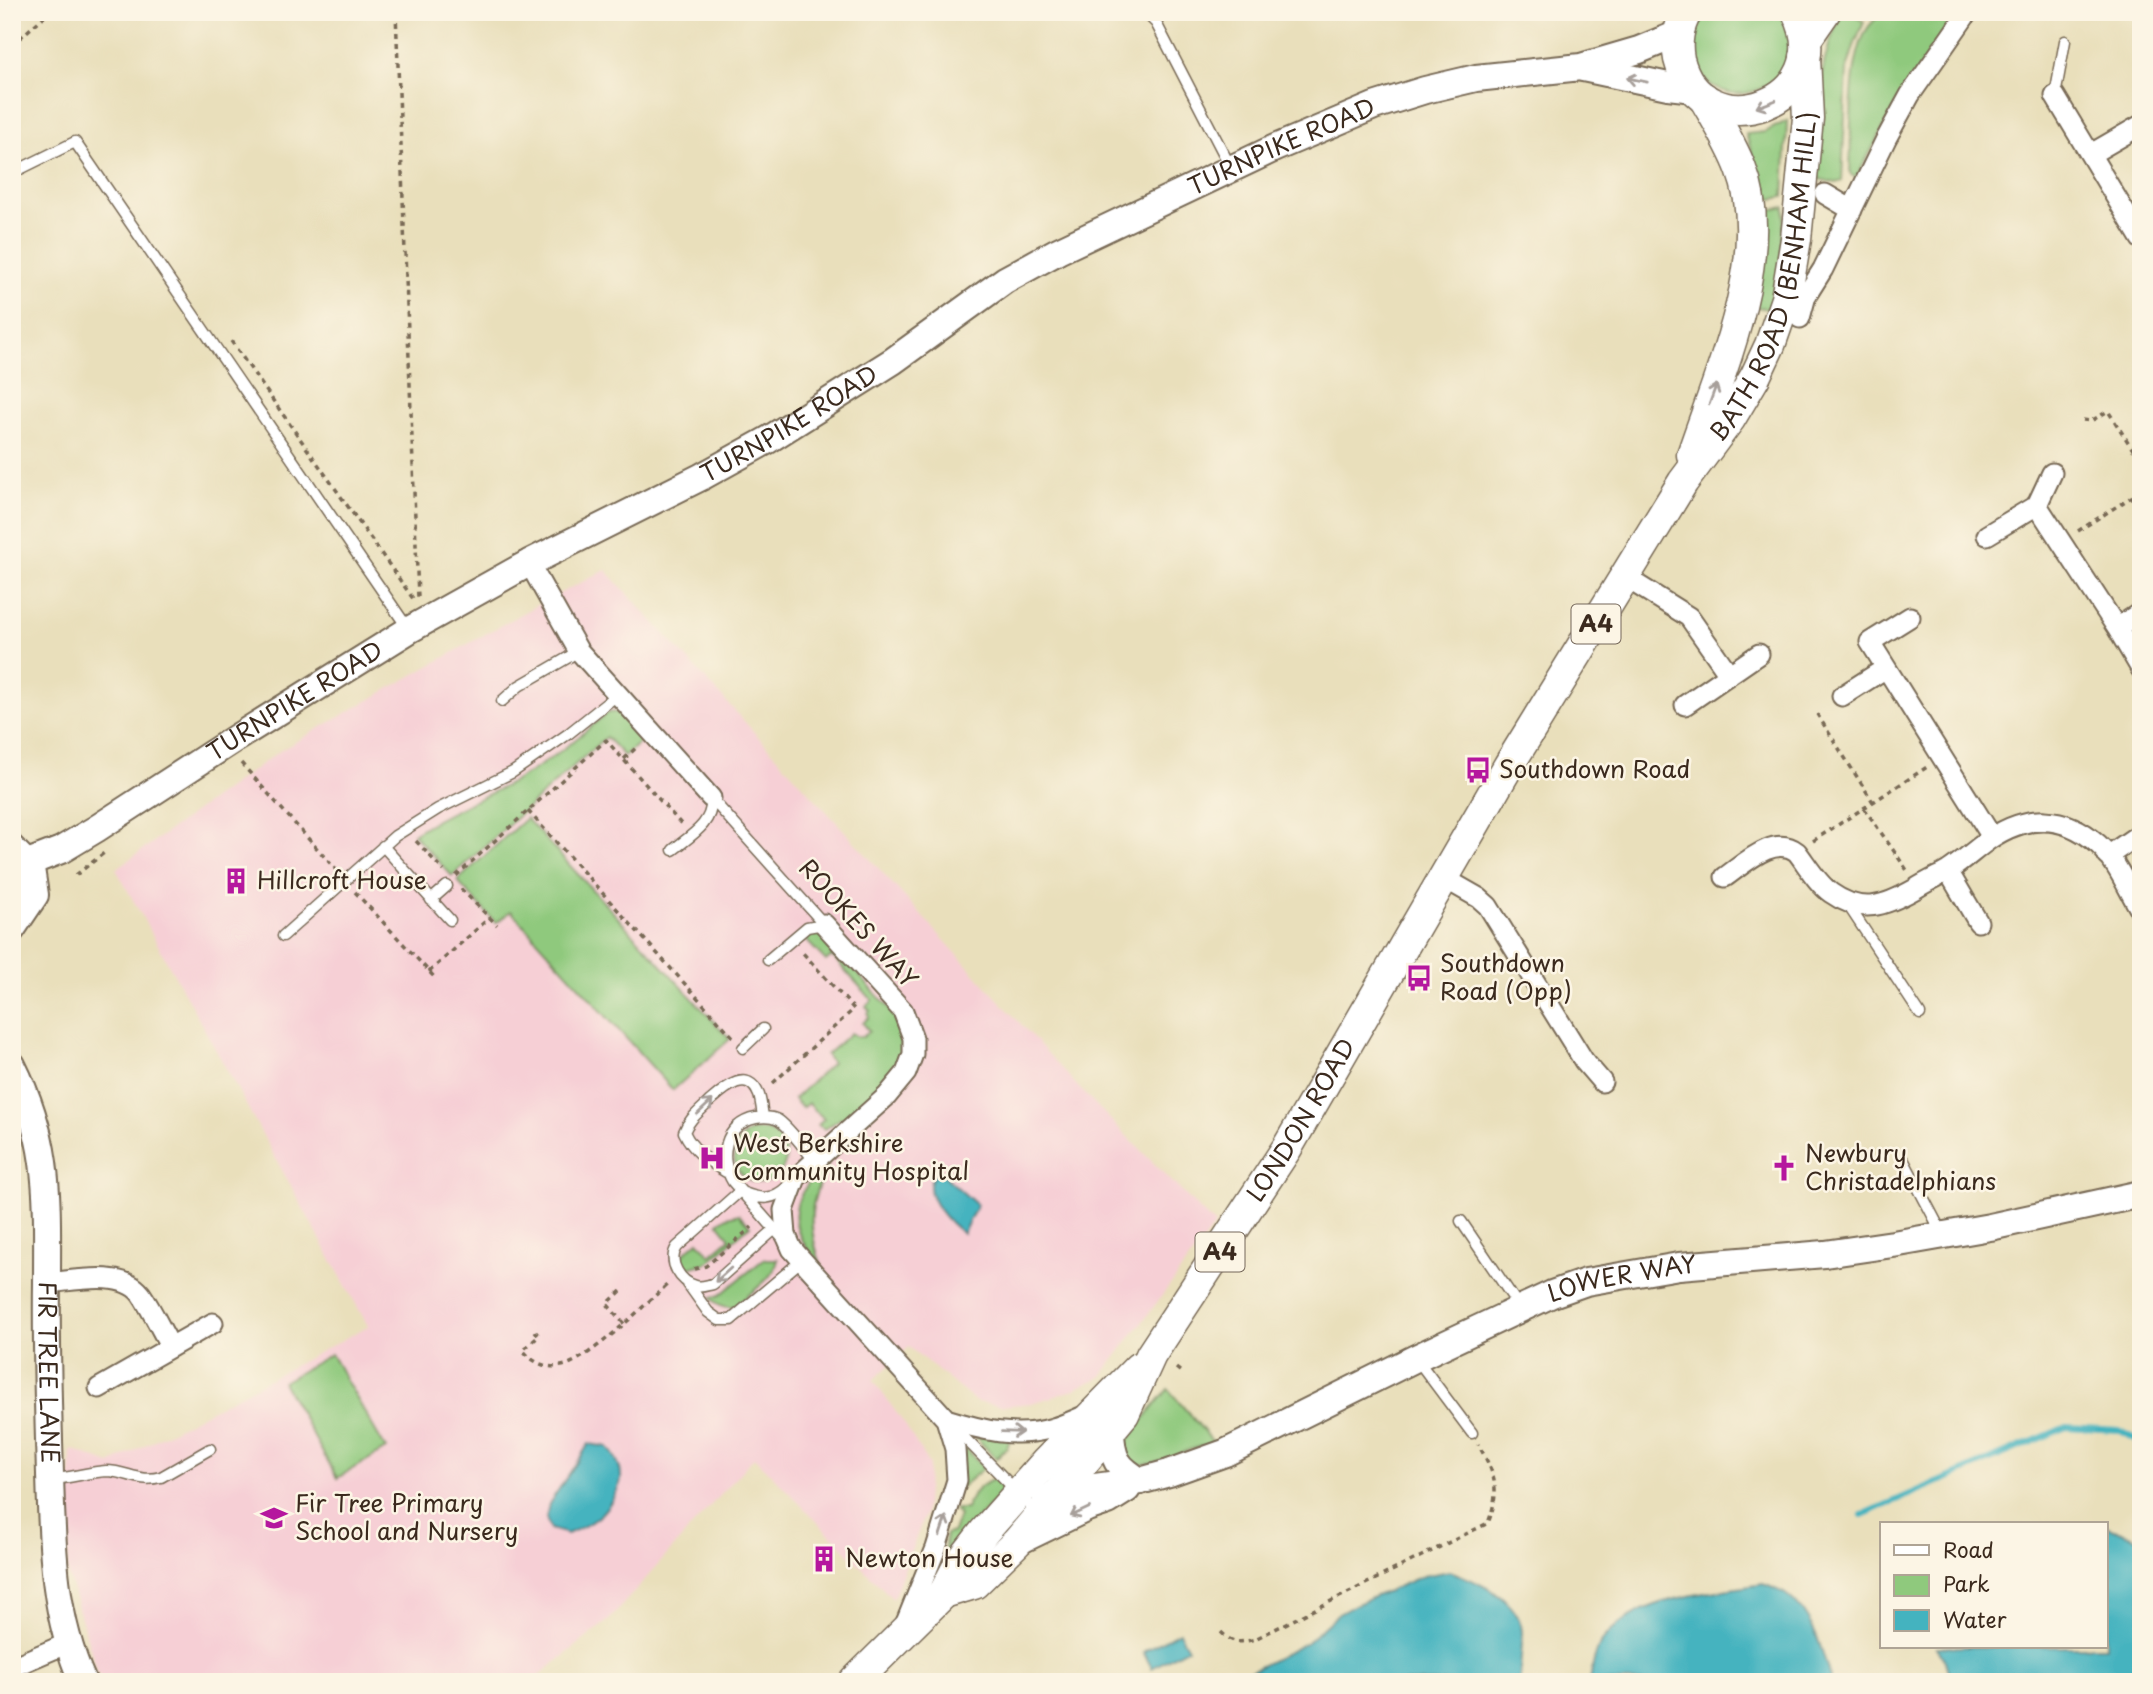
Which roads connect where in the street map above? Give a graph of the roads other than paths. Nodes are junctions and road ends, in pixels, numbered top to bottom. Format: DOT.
graph roads {
  1 [pos="1145,12"];
  2 [pos="1825,12"];
  3 [pos="1968,12"];
  4 [pos="1683,19"];
  5 [pos="1803,36"];
  6 [pos="2065,41"];
  7 [pos="1581,67"];
  8 [pos="1699,94"];
  9 [pos="2055,96"];
  10 [pos="2141,125"];
  11 [pos="2091,154"];
  12 [pos="1231,169"];
  13 [pos="12,173"];
  14 [pos="1825,194"];
  15 [pos="1852,210"];
  16 [pos="2141,239"];
  17 [pos="1800,318"];
  18 [pos="2052,473"];
  19 [pos="1684,482"];
  20 [pos="2036,505"];
  21 [pos="1987,535"];
  22 [pos="529,563"];
  23 [pos="1625,577"];
  24 [pos="2141,612"];
  25 [pos="1910,617"];
  26 [pos="2117,628"];
  27 [pos="409,630"];
  28 [pos="578,650"];
  29 [pos="1759,654"];
  30 [pos="1886,668"];
  31 [pos="2141,669"];
  32 [pos="1729,674"];
  33 [pos="617,695"];
  34 [pos="1842,696"];
  35 [pos="502,701"];
  36 [pos="1685,705"];
  37 [pos="711,798"];
  38 [pos="2141,833"];
  39 [pos="1992,837"];
  40 [pos="383,846"];
  41 [pos="673,850"];
  42 [pos="2108,856"];
  43 [pos="18,862"];
  44 [pos="1948,871"];
  45 [pos="1725,877"];
  46 [pos="1444,878"];
  47 [pos="449,883"];
  48 [pos="431,900"];
  49 [pos="1846,902"];
  50 [pos="2141,911"];
  51 [pos="450,920"];
  52 [pos="1978,922"];
  53 [pos="824,924"];
  54 [pos="12,929"];
  55 [pos="283,936"];
  56 [pos="768,960"];
  57 [pos="1920,1014"];
  58 [pos="763,1029"];
  59 [pos="743,1048"];
  60 [pos="12,1065"];
  61 [pos="1602,1083"];
  62 [pos="763,1117"];
  63 [pos="815,1161"];
  64 [pos="1904,1161"];
  65 [pos="726,1172"];
  66 [pos="796,1178"];
  67 [pos="740,1191"];
  68 [pos="2141,1194"];
  69 [pos="1461,1221"];
  70 [pos="775,1229"];
  71 [pos="1944,1235"];
  72 [pos="797,1254"];
  73 [pos="47,1283"];
  74 [pos="688,1283"];
  75 [pos="1520,1309"];
  76 [pos="213,1323"];
  77 [pos="171,1347"];
  78 [pos="1416,1358"];
  79 [pos="99,1388"];
  80 [pos="946,1419"];
  81 [pos="1103,1422"];
  82 [pos="1472,1433"];
  83 [pos="211,1449"];
  84 [pos="50,1479"];
  85 [pos="1140,1480"];
  86 [pos="1032,1511"];
  87 [pos="944,1593"];
  88 [pos="901,1635"];
  89 [pos="68,1643"];
  90 [pos="12,1667"];
  91 [pos="83,1682"];
  92 [pos="854,1682"];
  1 -- 12 [label="lane"];
  2 -- 5 [label="main road"];
  3 -- 15 [label="street"];
  4 -- 7 [label="street, TURNPIKE ROAD"];
  4 -- 8 [label="main road, A4"];
  5 -- 8 [label="main road, one-way"];
  5 -- 19 [label="main road, BATH ROAD (BENHAM HILL) / A4"];
  6 -- 9 [label="lane"];
  8 -- 7 [label="street, TURNPIKE ROAD, one-way"];
  7 -- 12 [label="street, TURNPIKE ROAD"];
  19 -- 8 [label="main road, BATH ROAD (BENHAM HILL) / A4, one-way"];
  9 -- 11 [label="street"];
  10 -- 11 [label="street"];
  11 -- 16 [label="street"];
  12 -- 22 [label="street, TURNPIKE ROAD"];
  13 -- 27 [label="lane"];
  14 -- 15 [label="street"];
  15 -- 17 [label="street"];
  18 -- 20 [label="street"];
  19 -- 23 [label="main road, BATH ROAD (BENHAM HILL) / A4"];
  20 -- 21 [label="street"];
  20 -- 26 [label="street"];
  22 -- 27 [label="street, TURNPIKE ROAD"];
  22 -- 28 [label="street, ROOKES WAY"];
  23 -- 32 [label="street"];
  23 -- 46 [label="main road, BATH ROAD (BENHAM HILL) / A4"];
  24 -- 26 [label="street"];
  25 -- 30 [label="street"];
  26 -- 31 [label="street"];
  27 -- 43 [label="street, TURNPIKE ROAD"];
  28 -- 33 [label="street, ROOKES WAY"];
  28 -- 35 [label="lane"];
  29 -- 32 [label="street"];
  30 -- 34 [label="street"];
  30 -- 39 [label="street"];
  32 -- 36 [label="street"];
  33 -- 37 [label="street, ROOKES WAY"];
  33 -- 40 [label="lane"];
  37 -- 41 [label="lane"];
  37 -- 53 [label="lane, ROOKES WAY"];
  38 -- 42 [label="street"];
  39 -- 42 [label="street"];
  39 -- 44 [label="street"];
  40 -- 48 [label="lane"];
  40 -- 55 [label="lane"];
  42 -- 50 [label="street"];
  43 -- 54 [label="street, TURNPIKE ROAD"];
  44 -- 49 [label="street"];
  44 -- 52 [label="street"];
  45 -- 49 [label="street"];
  46 -- 61 [label="street"];
  46 -- 81 [label="main road, LONDON ROAD / A4"];
  47 -- 48 [label="lane"];
  48 -- 51 [label="lane"];
  49 -- 57 [label="lane"];
  53 -- 56 [label="lane"];
  53 -- 63 [label="street, ROOKES WAY"];
  58 -- 59 [label="lane"];
  60 -- 73 [label="street, FIR TREE LANE"];
  62 -- 63 [label="lane"];
  62 -- 65 [label="lane"];
  65 -- 62 [label="lane, one-way"];
  63 -- 66 [label="street, ROOKES WAY"];
  64 -- 71 [label="lane"];
  65 -- 67 [label="lane"];
  66 -- 67 [label="lane"];
  66 -- 72 [label="street, ROOKES WAY"];
  67 -- 70 [label="lane"];
  67 -- 74 [label="lane"];
  68 -- 71 [label="street, LOWER WAY"];
  69 -- 75 [label="lane"];
  70 -- 72 [label="lane"];
  70 -- 74 [label="lane, one-way"];
  71 -- 75 [label="street, LOWER WAY"];
  72 -- 74 [label="lane"];
  72 -- 80 [label="street, ROOKES WAY"];
  73 -- 77 [label="street"];
  73 -- 84 [label="street, FIR TREE LANE"];
  75 -- 78 [label="street, LOWER WAY"];
  76 -- 77 [label="street"];
  77 -- 79 [label="street"];
  78 -- 82 [label="lane"];
  78 -- 85 [label="street, LOWER WAY"];
  80 -- 81 [label="street, one-way"];
  80 -- 86 [label="lane, ROOKES WAY"];
  88 -- 80 [label="street, ROOKES WAY, one-way"];
  81 -- 85 [label="street"];
  81 -- 86 [label="main road, LONDON ROAD / A4"];
  83 -- 84 [label="lane"];
  84 -- 89 [label="street, FIR TREE LANE"];
  85 -- 86 [label="street, LOWER WAY"];
  85 -- 86 [label="street, LOWER WAY, one-way"];
  86 -- 87 [label="main road, LONDON ROAD / A4"];
  86 -- 87 [label="main road, LONDON ROAD / A4"];
  87 -- 88 [label="main road, LONDON ROAD / A4"];
  88 -- 92 [label="main road, LONDON ROAD / A4"];
  89 -- 90 [label="street"];
  89 -- 91 [label="street, FIR TREE LANE"];
}
